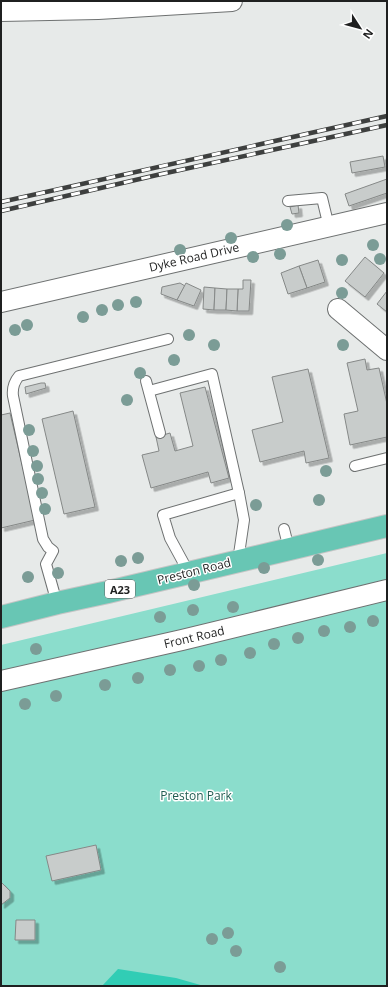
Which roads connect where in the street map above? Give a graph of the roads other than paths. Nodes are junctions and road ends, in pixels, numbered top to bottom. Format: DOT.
graph roads {
  1 [pos="232,1"];
  2 [pos="1,11"];
  3 [pos="288,201"];
  4 [pos="387,213"];
  5 [pos="329,227"];
  6 [pos="1,302"];
  7 [pos="338,308"];
  8 [pos="168,339"];
  9 [pos="387,350"];
  10 [pos="146,381"];
  11 [pos="149,391"];
  12 [pos="160,433"];
  13 [pos="387,458"];
  14 [pos="356,466"];
  15 [pos="239,493"];
  16 [pos="387,526"];
  17 [pos="238,561"];
  18 [pos="189,573"];
  19 [pos="387,590"];
  20 [pos="56,603"];
  21 [pos="1,617"];
  22 [pos="1,681"];
  1 -- 2 [label="street"];
  3 -- 5 [label="lane"];
  4 -- 5 [label="street, Dyke Road Drive"];
  5 -- 6 [label="street, Dyke Road Drive"];
  7 -- 9 [label="street"];
  8 -- 20 [label="lane"];
  10 -- 11 [label="lane"];
  11 -- 12 [label="lane"];
  11 -- 15 [label="lane"];
  13 -- 14 [label="lane"];
  15 -- 17 [label="lane"];
  15 -- 18 [label="lane"];
  16 -- 17 [label="highway, Preston Road / A23"];
  17 -- 18 [label="highway, Preston Road / A23"];
  18 -- 20 [label="highway, Preston Road / A23"];
  19 -- 22 [label="street, Front Road"];
  20 -- 21 [label="highway, Preston Road / A23"];
}
